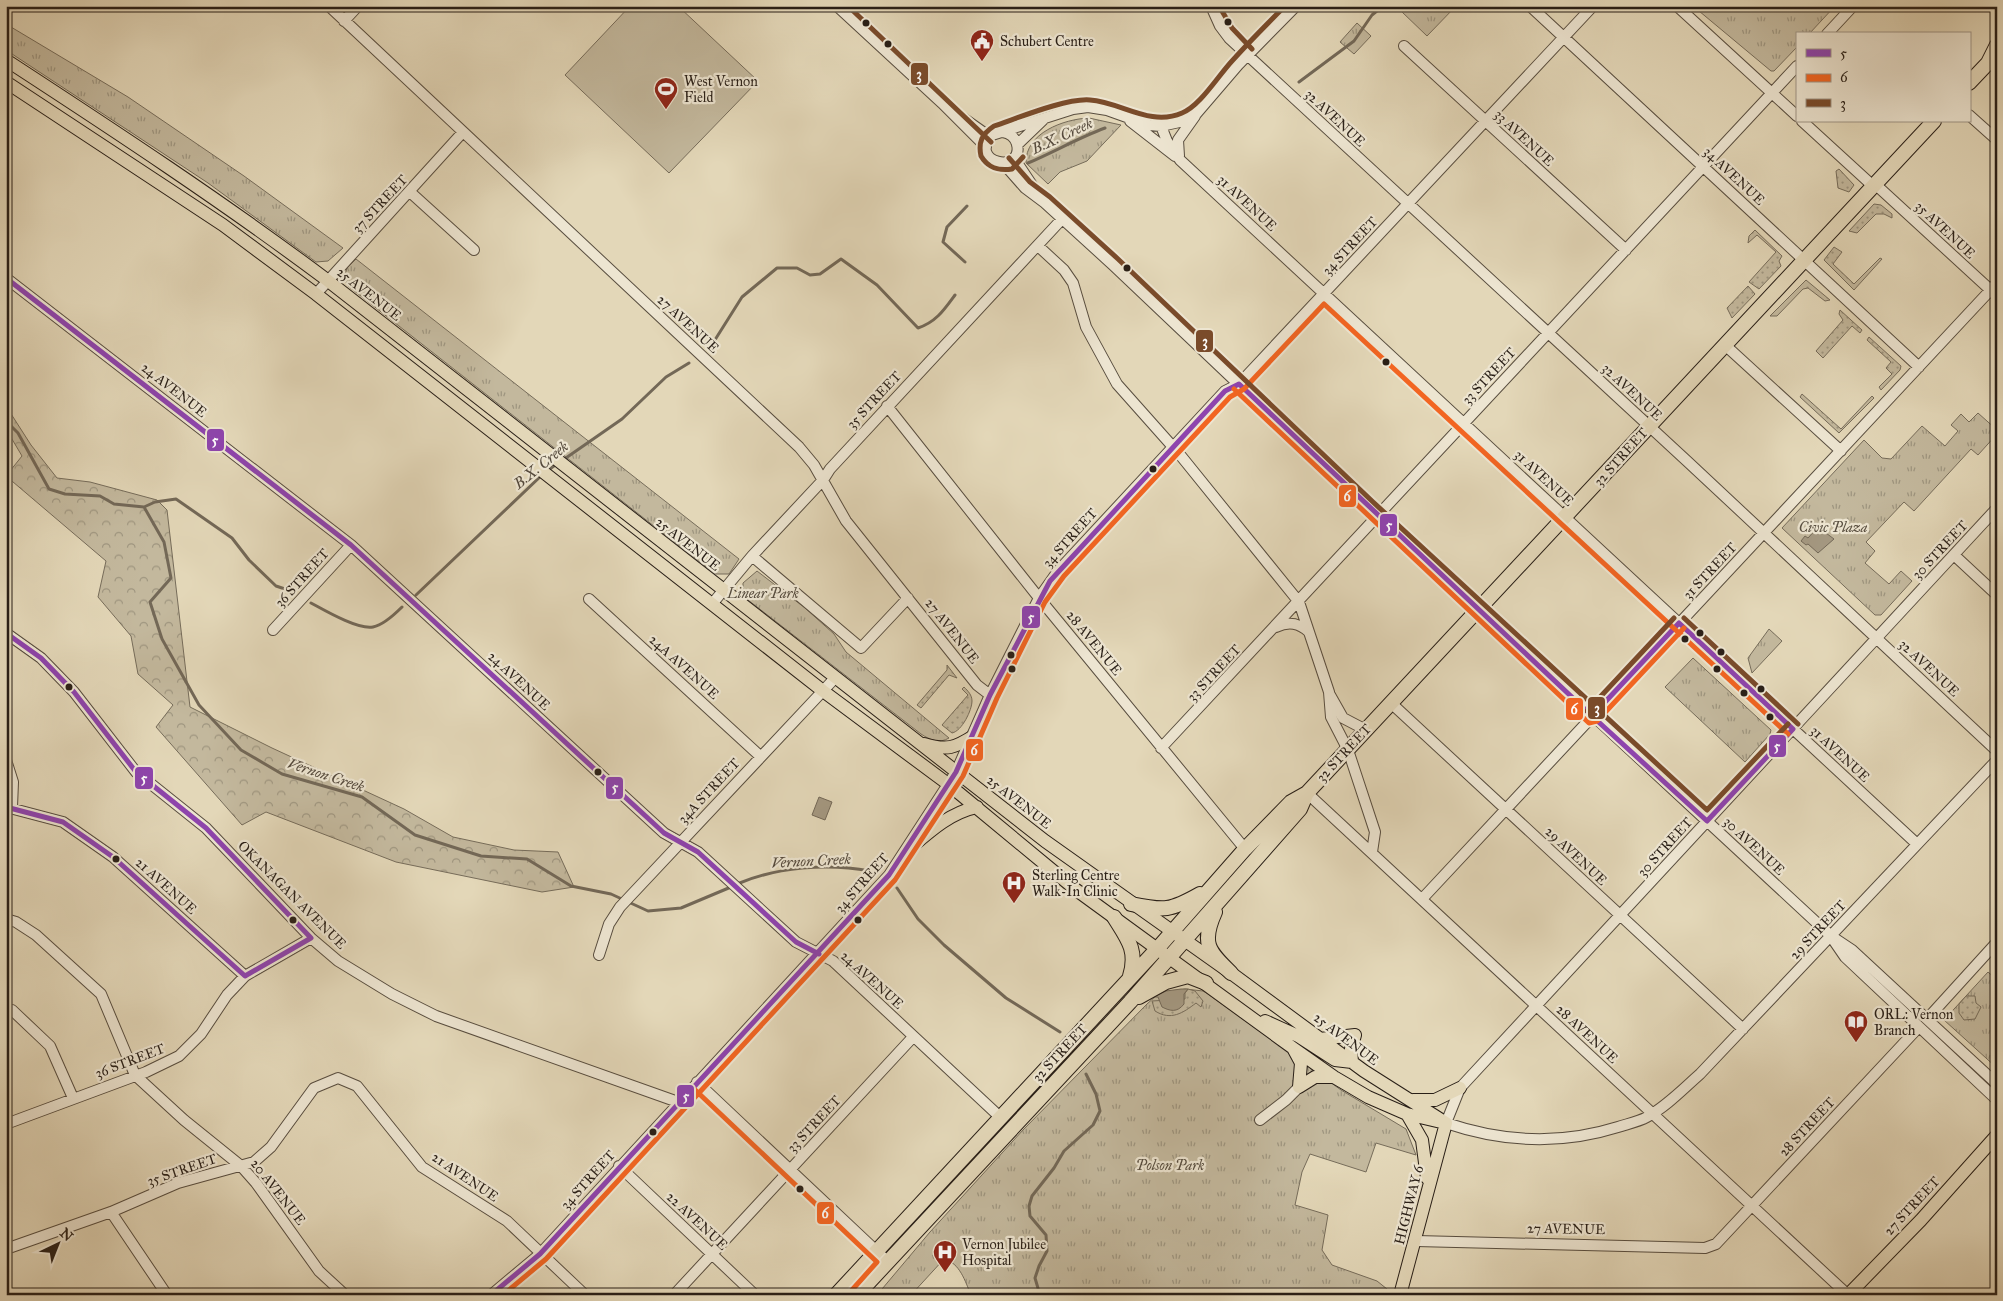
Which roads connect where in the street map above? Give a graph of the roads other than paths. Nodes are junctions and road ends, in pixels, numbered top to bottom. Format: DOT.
graph roads {
  1 [pos="329,6"];
  2 [pos="358,6"];
  3 [pos="837,6"];
  4 [pos="1211,6"];
  5 [pos="1296,6"];
  6 [pos="1530,6"];
  7 [pos="1593,6"];
  8 [pos="1677,6"];
  9 [pos="1853,6"];
  10 [pos="344,21"];
  11 [pos="1830,32"];
  12 [pos="1564,37"];
  13 [pos="1997,45"];
  14 [pos="1404,46"];
  15 [pos="1247,55"];
  16 [pos="6,60"];
  17 [pos="1992,60"];
  18 [pos="1796,67"];
  19 [pos="6,82"];
  20 [pos="1970,82"];
  21 [pos="1772,93"];
  22 [pos="942,103"];
  23 [pos="1196,114"];
  24 [pos="1796,115"];
  25 [pos="1970,115"];
  26 [pos="1125,117"];
  27 [pos="1046,118"];
  28 [pos="1485,120"];
  29 [pos="1803,122"];
  30 [pos="1933,122"];
  31 [pos="1161,126"];
  32 [pos="464,132"];
  33 [pos="1003,132"];
  34 [pos="990,137"];
  35 [pos="1997,140"];
  36 [pos="1017,145"];
  37 [pos="986,147"];
  38 [pos="1014,158"];
  39 [pos="1180,160"];
  40 [pos="1003,163"];
  41 [pos="1704,167"];
  42 [pos="1874,185"];
  43 [pos="410,192"];
  44 [pos="1045,203"];
  45 [pos="1408,204"];
  46 [pos="1062,219"];
  47 [pos="1038,246"];
  48 [pos="474,250"];
  49 [pos="1626,250"];
  50 [pos="1804,260"];
  51 [pos="6,278"];
  52 [pos="327,280"];
  53 [pos="1995,290"];
  54 [pos="1324,293"];
  55 [pos="316,294"];
  56 [pos="1548,333"];
  57 [pos="1725,344"];
  58 [pos="1918,367"];
  59 [pos="1239,384"];
  60 [pos="887,406"];
  61 [pos="1464,422"];
  62 [pos="1649,426"];
  63 [pos="1173,446"];
  64 [pos="1841,451"];
  65 [pos="823,480"];
  66 [pos="1997,508"];
  67 [pos="1378,516"];
  68 [pos="1565,518"];
  69 [pos="1764,533"];
  70 [pos="351,545"];
  71 [pos="1954,555"];
  72 [pos="752,556"];
  73 [pos="724,591"];
  74 [pos="1997,595"];
  75 [pos="908,598"];
  76 [pos="1039,598"];
  77 [pos="589,599"];
  78 [pos="1299,602"];
  79 [pos="712,604"];
  80 [pos="1479,610"];
  81 [pos="1679,623"];
  82 [pos="1275,628"];
  83 [pos="274,630"];
  84 [pos="1309,632"];
  85 [pos="6,633"];
  86 [pos="1877,638"];
  87 [pos="835,678"];
  88 [pos="823,691"];
  89 [pos="1329,692"];
  90 [pos="990,696"];
  91 [pos="1391,703"];
  92 [pos="1592,716"];
  93 [pos="1793,729"];
  94 [pos="1366,730"];
  95 [pos="975,735"];
  96 [pos="917,742"];
  97 [pos="1161,748"];
  98 [pos="1348,750"];
  99 [pos="1997,752"];
  100 [pos="760,756"];
  101 [pos="6,760"];
  102 [pos="1997,760"];
  103 [pos="956,772"];
  104 [pos="948,784"];
  105 [pos="1307,793"];
  106 [pos="9,807"];
  107 [pos="977,807"];
  108 [pos="1506,810"];
  109 [pos="1707,821"];
  110 [pos="680,843"];
  111 [pos="1917,844"];
  112 [pos="1245,849"];
  113 [pos="907,851"];
  114 [pos="1372,852"];
  115 [pos="1210,888"];
  116 [pos="1220,899"];
  117 [pos="1422,899"];
  118 [pos="1132,904"];
  119 [pos="1620,916"];
  120 [pos="1114,917"];
  121 [pos="6,919"];
  122 [pos="1172,932"];
  123 [pos="1831,936"];
  124 [pos="311,938"];
  125 [pos="1184,941"];
  126 [pos="1997,942"];
  127 [pos="1158,948"];
  128 [pos="818,954"];
  129 [pos="599,955"];
  130 [pos="1170,957"];
  131 [pos="1845,957"];
  132 [pos="1810,960"];
  133 [pos="1231,973"];
  134 [pos="245,976"];
  135 [pos="1129,978"];
  136 [pos="1206,983"];
  137 [pos="1130,1002"];
  138 [pos="1536,1005"];
  139 [pos="12,1010"];
  140 [pos="1251,1016"];
  141 [pos="1927,1019"];
  142 [pos="1918,1028"];
  143 [pos="1742,1029"];
  144 [pos="913,1037"];
  145 [pos="1320,1039"];
  146 [pos="1293,1048"];
  147 [pos="1352,1062"];
  148 [pos="135,1075"];
  149 [pos="1334,1077"];
  150 [pos="338,1078"];
  151 [pos="697,1082"];
  152 [pos="1997,1084"];
  153 [pos="1299,1086"];
  154 [pos="1460,1088"];
  155 [pos="73,1098"];
  156 [pos="1411,1100"];
  157 [pos="1997,1100"];
  158 [pos="678,1102"];
  159 [pos="1654,1112"];
  160 [pos="1407,1114"];
  161 [pos="1000,1117"];
  162 [pos="1260,1120"];
  163 [pos="1446,1123"];
  164 [pos="6,1124"];
  165 [pos="1997,1135"];
  166 [pos="241,1166"];
  167 [pos="619,1166"];
  168 [pos="790,1170"];
  169 [pos="1427,1191"];
  170 [pos="1752,1206"];
  171 [pos="111,1212"];
  172 [pos="1416,1240"];
  173 [pos="1716,1244"];
  174 [pos="6,1249"];
  175 [pos="876,1251"];
  176 [pos="540,1254"];
  177 [pos="712,1254"];
  178 [pos="888,1262"];
  179 [pos="168,1295"];
  180 [pos="345,1295"];
  181 [pos="491,1295"];
  182 [pos="584,1295"];
  183 [pos="674,1295"];
  184 [pos="755,1295"];
  185 [pos="836,1295"];
  186 [pos="857,1295"];
  187 [pos="1400,1295"];
  188 [pos="1848,1295"];
  1 -- 10 [label="street, 27 AVENUE"];
  2 -- 10 [label="street"];
  3 -- 22 [label="street"];
  4 -- 15 [label="street, 32 AVENUE"];
  5 -- 15 [label="street"];
  6 -- 12 [label="street, 34 AVENUE"];
  7 -- 12 [label="street, 34 STREET"];
  8 -- 21 [label="street"];
  9 -- 11 [label="street"];
  10 -- 32 [label="street, 27 AVENUE"];
  12 -- 28 [label="street, 34 STREET"];
  12 -- 41 [label="street, 34 AVENUE"];
  13 -- 17 [label="highway"];
  14 -- 28 [label="street, 33 AVENUE"];
  15 -- 23 [label="street"];
  15 -- 45 [label="street, 32 AVENUE"];
  16 -- 52 [label="main road, 25 AVENUE"];
  17 -- 20 [label="highway"];
  18 -- 21 [label="street, 33 STREET"];
  19 -- 55 [label="main road, 25 AVENUE"];
  21 -- 24 [label="street"];
  21 -- 41 [label="street, 33 STREET"];
  22 -- 34 [label="street"];
  22 -- 37 [label="street"];
  23 -- 31 [label="street"];
  23 -- 39 [label="street"];
  25 -- 35 [label="street"];
  26 -- 27 [label="street"];
  26 -- 31 [label="street"];
  26 -- 39 [label="street"];
  27 -- 33 [label="street"];
  27 -- 36 [label="street"];
  28 -- 45 [label="street, 34 STREET"];
  28 -- 49 [label="street, 33 AVENUE"];
  29 -- 42 [label="street, 35 AVENUE"];
  30 -- 42 [label="highway, 32 STREET"];
  31 -- 39 [label="street, 31 AVENUE"];
  32 -- 43 [label="street, 37 STREET"];
  32 -- 65 [label="street, 27 AVENUE"];
  33 -- 34 [label="street"];
  33 -- 36 [label="street"];
  34 -- 37 [label="street"];
  36 -- 38 [label="street"];
  37 -- 40 [label="street"];
  38 -- 40 [label="street"];
  38 -- 44 [label="street, 30 AVENUE"];
  39 -- 54 [label="street, 31 AVENUE"];
  40 -- 44 [label="street, 30 AVENUE"];
  41 -- 49 [label="street, 33 STREET"];
  41 -- 50 [label="street, 34 AVENUE"];
  42 -- 50 [label="highway, 32 STREET"];
  42 -- 53 [label="street, 35 AVENUE"];
  43 -- 48 [label="street"];
  43 -- 52 [label="street, 37 STREET"];
  44 -- 46 [label="street, 30 AVENUE"];
  45 -- 54 [label="street, 34 STREET"];
  45 -- 56 [label="street, 32 AVENUE"];
  46 -- 47 [label="street, 35 STREET"];
  46 -- 59 [label="street, 30 AVENUE"];
  47 -- 60 [label="street, 35 STREET"];
  47 -- 63 [label="street"];
  49 -- 56 [label="street, 33 STREET"];
  50 -- 57 [label="highway, 32 STREET"];
  50 -- 58 [label="street, 34 AVENUE"];
  51 -- 70 [label="street, 24 AVENUE"];
  52 -- 55 [label="street, 37 STREET"];
  52 -- 73 [label="main road, 25 AVENUE"];
  53 -- 58 [label="street, 31 STREET"];
  54 -- 59 [label="street, 34 STREET"];
  54 -- 61 [label="street, 31 AVENUE"];
  55 -- 79 [label="main road, 25 AVENUE"];
  56 -- 61 [label="street, 33 STREET"];
  56 -- 62 [label="street, 32 AVENUE"];
  57 -- 62 [label="highway, 32 STREET"];
  57 -- 64 [label="street"];
  58 -- 64 [label="street, 31 STREET"];
  59 -- 63 [label="street, 34 STREET"];
  59 -- 67 [label="street, 30 AVENUE"];
  60 -- 65 [label="street, 35 STREET"];
  60 -- 76 [label="street, 28 AVENUE"];
  61 -- 67 [label="street, 33 STREET"];
  61 -- 68 [label="street, 31 AVENUE"];
  62 -- 68 [label="highway, 32 STREET"];
  62 -- 69 [label="street, 32 AVENUE"];
  63 -- 76 [label="street, 34 STREET"];
  63 -- 78 [label="street"];
  64 -- 69 [label="street, 31 STREET"];
  65 -- 72 [label="street, 35 STREET"];
  65 -- 75 [label="street, 27 AVENUE"];
  66 -- 71 [label="street, 30 STREET"];
  67 -- 78 [label="street, 33 STREET"];
  67 -- 80 [label="street, 30 AVENUE"];
  68 -- 80 [label="highway, 32 STREET"];
  68 -- 81 [label="street, 31 AVENUE"];
  69 -- 81 [label="street, 31 STREET"];
  69 -- 86 [label="street, 32 AVENUE"];
  70 -- 83 [label="street, 36 STREET"];
  70 -- 110 [label="street, 24 AVENUE"];
  71 -- 74 [label="street"];
  71 -- 86 [label="street, 30 STREET"];
  72 -- 73 [label="street, 35 STREET"];
  72 -- 75 [label="street"];
  73 -- 79 [label="street, 35 STREET"];
  73 -- 87 [label="main road, 25 AVENUE"];
  75 -- 90 [label="street, 27 AVENUE"];
  76 -- 90 [label="street, 34 STREET"];
  76 -- 97 [label="street, 28 AVENUE"];
  77 -- 100 [label="street, 24A AVENUE"];
  78 -- 82 [label="street, 33 STREET"];
  78 -- 84 [label="street"];
  79 -- 88 [label="main road, 25 AVENUE"];
  80 -- 91 [label="highway, 32 STREET"];
  80 -- 92 [label="street, 30 AVENUE"];
  81 -- 92 [label="street, 31 STREET"];
  81 -- 93 [label="street, 31 AVENUE"];
  82 -- 84 [label="street"];
  82 -- 97 [label="street, 33 STREET"];
  84 -- 89 [label="street"];
  85 -- 124 [label="street, OKANAGAN AVENUE"];
  86 -- 93 [label="street, 30 STREET"];
  86 -- 99 [label="street, 32 AVENUE"];
  87 -- 88 [label="street, 34A STREET"];
  87 -- 96 [label="main road, 25 AVENUE"];
  88 -- 100 [label="street, 34A STREET"];
  88 -- 104 [label="main road, 25 AVENUE"];
  89 -- 94 [label="street"];
  89 -- 98 [label="street"];
  90 -- 95 [label="street, 34 STREET"];
  91 -- 94 [label="highway, 32 STREET"];
  91 -- 108 [label="street, 29 AVENUE"];
  92 -- 108 [label="street, 31 STREET"];
  92 -- 109 [label="street, 30 AVENUE"];
  93 -- 109 [label="street, 30 STREET"];
  93 -- 111 [label="street, 31 AVENUE"];
  94 -- 98 [label="highway, 32 STREET"];
  95 -- 96 [label="main road"];
  95 -- 103 [label="street, 34 STREET"];
  96 -- 103 [label="main road, 25 AVENUE"];
  97 -- 112 [label="street, 28 AVENUE"];
  98 -- 105 [label="highway, 32 STREET"];
  98 -- 114 [label="street"];
  100 -- 110 [label="street, 34A STREET"];
  101 -- 106 [label="street"];
  102 -- 111 [label="street, 29 STREET"];
  103 -- 104 [label="street, 34 STREET"];
  103 -- 118 [label="main road, 25 AVENUE"];
  104 -- 107 [label="main road, 25 AVENUE"];
  104 -- 113 [label="street, 34 STREET"];
  105 -- 112 [label="highway, 32 STREET"];
  105 -- 114 [label="street, 28 AVENUE"];
  105 -- 116 [label="highway, 32 STREET"];
  106 -- 134 [label="street, 21 AVENUE"];
  107 -- 113 [label="main road"];
  107 -- 120 [label="main road, 25 AVENUE"];
  108 -- 117 [label="street, 31 STREET"];
  108 -- 119 [label="street, 29 AVENUE"];
  109 -- 119 [label="street, 30 STREET"];
  109 -- 123 [label="street, 30 AVENUE"];
  110 -- 128 [label="street, 24 AVENUE"];
  110 -- 129 [label="street, 34A STREET"];
  111 -- 123 [label="street, 29 STREET"];
  112 -- 115 [label="highway, 32 STREET"];
  113 -- 128 [label="street, 34 STREET"];
  114 -- 117 [label="street, 28 AVENUE"];
  115 -- 118 [label="highway"];
  115 -- 122 [label="highway, 32 STREET"];
  116 -- 125 [label="highway, 32 STREET"];
  116 -- 133 [label="highway"];
  117 -- 138 [label="street, 28 AVENUE"];
  118 -- 122 [label="main road, 25 AVENUE"];
  119 -- 138 [label="street, 30 STREET"];
  119 -- 143 [label="street, 29 AVENUE"];
  120 -- 127 [label="main road, 25 AVENUE"];
  120 -- 135 [label="highway"];
  121 -- 148 [label="street"];
  122 -- 125 [label="main road, 25 AVENUE"];
  122 -- 127 [label="highway, 32 STREET"];
  123 -- 131 [label="street, 30 AVENUE"];
  123 -- 132 [label="street, 29 STREET"];
  123 -- 141 [label="street, 30 AVENUE"];
  124 -- 134 [label="street, 36 STREET"];
  124 -- 158 [label="street, OKANAGAN AVENUE"];
  125 -- 130 [label="highway, 32 STREET"];
  125 -- 133 [label="main road, 25 AVENUE"];
  126 -- 141 [label="street"];
  127 -- 130 [label="main road, 25 AVENUE"];
  127 -- 135 [label="highway, 32 STREET"];
  128 -- 144 [label="street, 24 AVENUE"];
  128 -- 151 [label="street, 34 STREET"];
  130 -- 136 [label="main road, 25 AVENUE"];
  130 -- 137 [label="highway, 32 STREET"];
  131 -- 132 [label="street"];
  131 -- 142 [label="street, 30 AVENUE"];
  132 -- 143 [label="street, 29 STREET"];
  133 -- 145 [label="main road, 25 AVENUE"];
  134 -- 148 [label="street, 36 STREET"];
  135 -- 161 [label="highway, 32 STREET"];
  136 -- 137 [label="highway"];
  136 -- 140 [label="main road, 25 AVENUE"];
  137 -- 178 [label="highway, 32 STREET"];
  138 -- 154 [label="street, 30 STREET"];
  138 -- 159 [label="street, 28 AVENUE"];
  139 -- 155 [label="street"];
  140 -- 146 [label="main road, 25 AVENUE"];
  140 -- 147 [label="main road"];
  141 -- 152 [label="street, 30 AVENUE"];
  142 -- 157 [label="street, 30 AVENUE"];
  142 -- 170 [label="street, 28 STREET"];
  143 -- 159 [label="street, 29 STREET"];
  144 -- 161 [label="street, 24 AVENUE"];
  144 -- 168 [label="street, 33 STREET"];
  145 -- 147 [label="main road, 25 AVENUE"];
  145 -- 147 [label="main road"];
  146 -- 149 [label="main road, 25 AVENUE"];
  146 -- 153 [label="main road"];
  147 -- 156 [label="main road, 25 AVENUE"];
  148 -- 155 [label="street, 36 STREET"];
  148 -- 166 [label="street, 20 AVENUE"];
  149 -- 153 [label="main road"];
  149 -- 160 [label="main road, 25 AVENUE"];
  150 -- 166 [label="street, 35 STREET"];
  150 -- 176 [label="street, 21 AVENUE"];
  151 -- 158 [label="street, 34 STREET"];
  151 -- 168 [label="street"];
  153 -- 162 [label="street"];
  154 -- 156 [label="main road"];
  154 -- 163 [label="street, 30 STREET"];
  155 -- 164 [label="street, 36 STREET"];
  156 -- 163 [label="main road, 25 AVENUE"];
  158 -- 167 [label="street, 34 STREET"];
  159 -- 163 [label="street, 25 AVENUE"];
  159 -- 170 [label="street, 28 AVENUE"];
  160 -- 163 [label="main road, 25 AVENUE"];
  160 -- 169 [label="main road"];
  161 -- 175 [label="highway, 32 STREET"];
  163 -- 169 [label="main road, HIGHWAY 6"];
  165 -- 188 [label="main road, 27 STREET"];
  166 -- 171 [label="street, 35 STREET"];
  166 -- 180 [label="street, 20 AVENUE"];
  167 -- 176 [label="street, 34 STREET"];
  167 -- 177 [label="street, 22 AVENUE"];
  168 -- 175 [label="street"];
  168 -- 177 [label="street, 33 STREET"];
  169 -- 172 [label="main road, HIGHWAY 6"];
  170 -- 173 [label="street, 28 STREET"];
  170 -- 188 [label="street, 28 AVENUE"];
  171 -- 174 [label="street, 35 STREET"];
  171 -- 179 [label="street"];
  172 -- 173 [label="street, 27 AVENUE"];
  172 -- 187 [label="main road, HIGHWAY 6"];
  175 -- 178 [label="street"];
  175 -- 185 [label="highway, 32 STREET"];
  176 -- 181 [label="street, 34 STREET"];
  176 -- 182 [label="street, 21 AVENUE"];
  177 -- 183 [label="street, 33 STREET"];
  177 -- 184 [label="street, 22 AVENUE"];
  178 -- 186 [label="highway, 32 STREET"];
}
